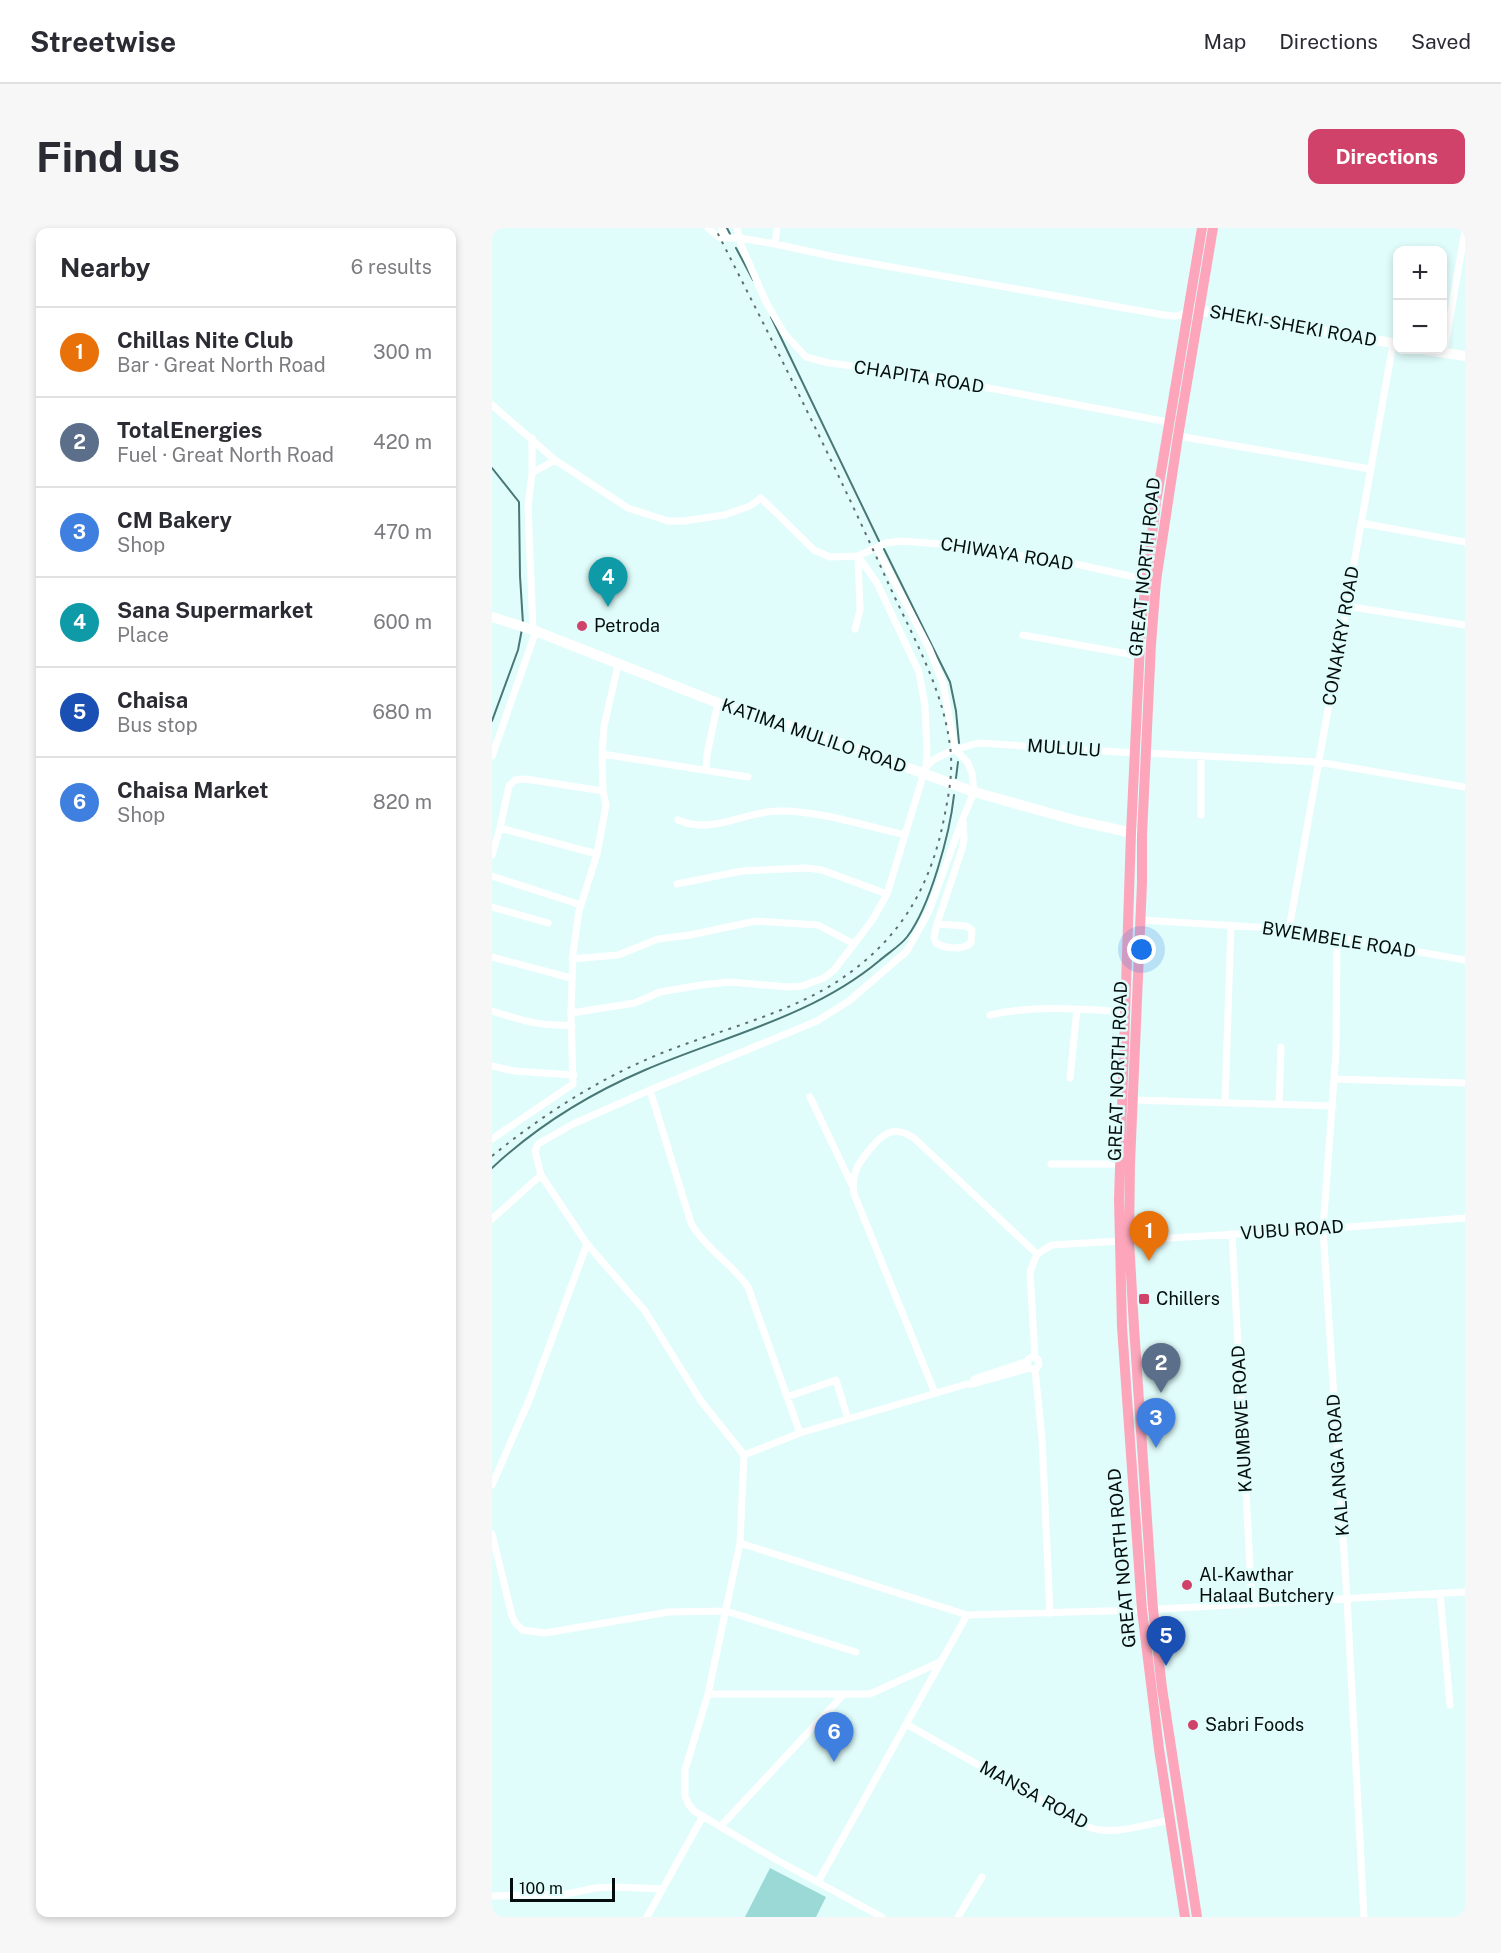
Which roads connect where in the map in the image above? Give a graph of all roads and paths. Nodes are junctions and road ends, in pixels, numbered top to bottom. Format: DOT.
graph roads {
  1 [pos="708,228"];
  2 [pos="721,228"];
  3 [pos="737,228"];
  4 [pos="777,228"];
  5 [pos="1202,228"];
  6 [pos="1213,228"];
  7 [pos="1465,230"];
  8 [pos="727,238"];
  9 [pos="740,238"];
  10 [pos="775,244"];
  11 [pos="1194,309"];
  12 [pos="1447,335"];
  13 [pos="1393,344"];
  14 [pos="1447,353"];
  15 [pos="1393,354"];
  16 [pos="1465,356"];
  17 [pos="492,405"];
  18 [pos="1168,422"];
  19 [pos="1178,436"];
  20 [pos="532,438"];
  21 [pos="555,460"];
  22 [pos="1370,469"];
  23 [pos="532,473"];
  24 [pos="1361,523"];
  25 [pos="1465,542"];
  26 [pos="877,548"];
  27 [pos="858,556"];
  28 [pos="1151,581"];
  29 [pos="1346,606"];
  30 [pos="492,617"];
  31 [pos="1465,625"];
  32 [pos="529,629"];
  33 [pos="855,629"];
  34 [pos="1023,635"];
  35 [pos="1140,656"];
  36 [pos="618,665"];
  37 [pos="718,703"];
  38 [pos="955,750"];
  39 [pos="1135,753"];
  40 [pos="1147,753"];
  41 [pos="602,754"];
  42 [pos="492,756"];
  43 [pos="1201,756"];
  44 [pos="1318,762"];
  45 [pos="706,770"];
  46 [pos="924,771"];
  47 [pos="748,777"];
  48 [pos="1465,787"];
  49 [pos="603,791"];
  50 [pos="974,792"];
  51 [pos="1200,815"];
  52 [pos="963,818"];
  53 [pos="678,820"];
  54 [pos="501,828"];
  55 [pos="1136,834"];
  56 [pos="905,835"];
  57 [pos="597,854"];
  58 [pos="492,855"];
  59 [pos="492,876"];
  60 [pos="677,884"];
  61 [pos="886,894"];
  62 [pos="581,905"];
  63 [pos="492,907"];
  64 [pos="1140,920"];
  65 [pos="548,923"];
  66 [pos="937,924"];
  67 [pos="1232,925"];
  68 [pos="1289,929"];
  69 [pos="1337,938"];
  70 [pos="854,944"];
  71 [pos="492,957"];
  72 [pos="573,958"];
  73 [pos="1465,960"];
  74 [pos="571,978"];
  75 [pos="1077,1009"];
  76 [pos="492,1011"];
  77 [pos="1125,1012"];
  78 [pos="571,1013"];
  79 [pos="990,1015"];
  80 [pos="572,1025"];
  81 [pos="1281,1047"];
  82 [pos="492,1066"];
  83 [pos="573,1075"];
  84 [pos="1070,1078"];
  85 [pos="1334,1079"];
  86 [pos="1465,1083"];
  87 [pos="650,1090"];
  88 [pos="810,1097"];
  89 [pos="1133,1100"];
  90 [pos="1225,1102"];
  91 [pos="1279,1104"];
  92 [pos="1333,1106"];
  93 [pos="492,1138"];
  94 [pos="1051,1164"];
  95 [pos="1119,1164"];
  96 [pos="541,1174"];
  97 [pos="852,1185"];
  98 [pos="1465,1218"];
  99 [pos="492,1219"];
  100 [pos="1323,1229"];
  101 [pos="1232,1234"];
  102 [pos="1124,1240"];
  103 [pos="587,1244"];
  104 [pos="1036,1254"];
  105 [pos="1032,1364"];
  106 [pos="935,1393"];
  107 [pos="787,1397"];
  108 [pos="848,1419"];
  109 [pos="800,1433"];
  110 [pos="744,1455"];
  111 [pos="492,1485"];
  112 [pos="492,1534"];
  113 [pos="740,1543"];
  114 [pos="1465,1592"];
  115 [pos="1440,1593"];
  116 [pos="1347,1599"];
  117 [pos="1252,1604"];
  118 [pos="1147,1609"];
  119 [pos="726,1611"];
  120 [pos="1050,1613"];
  121 [pos="967,1616"];
  122 [pos="856,1652"];
  123 [pos="940,1662"];
  124 [pos="708,1694"];
  125 [pos="843,1695"];
  126 [pos="1450,1706"];
  127 [pos="906,1724"];
  128 [pos="704,1816"];
  129 [pos="1170,1820"];
  130 [pos="720,1827"];
  131 [pos="982,1877"];
  132 [pos="818,1882"];
  133 [pos="662,1889"];
  134 [pos="492,1896"];
  135 [pos="645,1916"];
  136 [pos="882,1917"];
  137 [pos="958,1917"];
  138 [pos="1185,1917"];
  139 [pos="1197,1917"];
  140 [pos="1364,1917"];
  1 -- 8 [label="street"];
  2 -- 8 [label="street"];
  3 -- 9 [label="street, CHAPITA ROAD"];
  4 -- 10 [label="street"];
  5 -- 11 [label="main road, GREAT NORTH ROAD"];
  6 -- 11 [label="main road, GREAT NORTH ROAD"];
  7 -- 12 [label="street"];
  8 -- 9 [label="street"];
  9 -- 10 [label="street"];
  9 -- 18 [label="street, CHAPITA ROAD"];
  10 -- 11 [label="street"];
  11 -- 13 [label="main road, SHEKI-SHEKI ROAD"];
  11 -- 18 [label="main road, GREAT NORTH ROAD"];
  11 -- 19 [label="main road, GREAT NORTH ROAD"];
  14 -- 16 [label="main road"];
  15 -- 22 [label="street, CONAKRY ROAD"];
  17 -- 20 [label="street"];
  18 -- 28 [label="main road, GREAT NORTH ROAD"];
  19 -- 22 [label="street"];
  19 -- 28 [label="main road, GREAT NORTH ROAD"];
  20 -- 21 [label="street"];
  20 -- 23 [label="street"];
  21 -- 23 [label="street"];
  21 -- 27 [label="street"];
  22 -- 24 [label="street, CONAKRY ROAD"];
  23 -- 32 [label="street"];
  24 -- 25 [label="street"];
  24 -- 29 [label="street, CONAKRY ROAD"];
  26 -- 27 [label="street, CHIWAYA ROAD"];
  26 -- 28 [label="street, CHIWAYA ROAD"];
  26 -- 38 [label="street"];
  27 -- 33 [label="street"];
  27 -- 46 [label="street"];
  28 -- 35 [label="main road, GREAT NORTH ROAD"];
  28 -- 40 [label="main road, GREAT NORTH ROAD"];
  29 -- 31 [label="street"];
  29 -- 44 [label="street, CONAKRY ROAD"];
  30 -- 32 [label="main road, KATIMA MULILO ROAD"];
  32 -- 36 [label="main road, KATIMA MULILO ROAD"];
  32 -- 42 [label="street"];
  34 -- 35 [label="street"];
  35 -- 39 [label="main road, GREAT NORTH ROAD"];
  36 -- 37 [label="main road, KATIMA MULILO ROAD"];
  36 -- 41 [label="street"];
  37 -- 45 [label="street"];
  37 -- 46 [label="main road, KATIMA MULILO ROAD"];
  38 -- 39 [label="street, MULULU"];
  38 -- 46 [label="street, MULULU"];
  38 -- 50 [label="street"];
  39 -- 55 [label="main road, GREAT NORTH ROAD"];
  40 -- 43 [label="street"];
  40 -- 55 [label="main road, GREAT NORTH ROAD"];
  41 -- 45 [label="street"];
  41 -- 49 [label="street"];
  43 -- 44 [label="street"];
  43 -- 51 [label="street"];
  44 -- 48 [label="street"];
  44 -- 68 [label="street, CONAKRY ROAD"];
  45 -- 47 [label="street"];
  46 -- 50 [label="main road, KATIMA MULILO ROAD"];
  46 -- 56 [label="street"];
  49 -- 54 [label="street"];
  49 -- 57 [label="street"];
  50 -- 52 [label="street"];
  50 -- 55 [label="main road, KATIMA MULILO ROAD"];
  52 -- 66 [label="street"];
  52 -- 87 [label="street"];
  53 -- 56 [label="street"];
  54 -- 57 [label="street"];
  54 -- 58 [label="street"];
  55 -- 64 [label="main road, GREAT NORTH ROAD"];
  55 -- 77 [label="main road, GREAT NORTH ROAD"];
  56 -- 61 [label="street"];
  57 -- 62 [label="street"];
  59 -- 62 [label="street"];
  60 -- 61 [label="street"];
  61 -- 70 [label="street"];
  62 -- 72 [label="street"];
  63 -- 65 [label="street"];
  64 -- 67 [label="street, BWEMBELE ROAD"];
  64 -- 89 [label="main road, GREAT NORTH ROAD"];
  66 -- 66 [label="street"];
  67 -- 68 [label="street, BWEMBELE ROAD"];
  67 -- 90 [label="street"];
  68 -- 69 [label="street, BWEMBELE ROAD"];
  69 -- 73 [label="street, BWEMBELE ROAD"];
  69 -- 85 [label="street, KALANGA ROAD"];
  70 -- 72 [label="street"];
  70 -- 78 [label="street"];
  71 -- 74 [label="street"];
  72 -- 74 [label="street"];
  74 -- 78 [label="street"];
  75 -- 77 [label="street"];
  75 -- 79 [label="street"];
  75 -- 84 [label="street"];
  76 -- 80 [label="street"];
  77 -- 95 [label="main road, GREAT NORTH ROAD"];
  78 -- 80 [label="street"];
  80 -- 83 [label="street"];
  81 -- 91 [label="street"];
  82 -- 83 [label="street"];
  83 -- 93 [label="street"];
  85 -- 86 [label="street"];
  85 -- 92 [label="street, KALANGA ROAD"];
  87 -- 96 [label="street"];
  87 -- 107 [label="street"];
  88 -- 97 [label="street"];
  89 -- 90 [label="street"];
  89 -- 102 [label="main road, GREAT NORTH ROAD"];
  90 -- 91 [label="street"];
  91 -- 92 [label="street"];
  92 -- 100 [label="street, KALANGA ROAD"];
  94 -- 95 [label="street"];
  95 -- 102 [label="main road, GREAT NORTH ROAD"];
  96 -- 99 [label="street"];
  96 -- 103 [label="street"];
  97 -- 104 [label="street"];
  97 -- 106 [label="street"];
  98 -- 100 [label="street, VUBU ROAD"];
  100 -- 101 [label="street, VUBU ROAD"];
  100 -- 116 [label="street, KALANGA ROAD"];
  101 -- 102 [label="street, VUBU ROAD"];
  101 -- 117 [label="street, KAUMBWE ROAD"];
  102 -- 104 [label="street, VUBU ROAD"];
  102 -- 118 [label="main road, GREAT NORTH ROAD"];
  103 -- 110 [label="street"];
  103 -- 111 [label="street"];
  104 -- 105 [label="street"];
  105 -- 106 [label="street"];
  105 -- 120 [label="street"];
  106 -- 108 [label="street"];
  107 -- 108 [label="street"];
  107 -- 109 [label="street"];
  108 -- 109 [label="street"];
  109 -- 110 [label="street"];
  110 -- 113 [label="street"];
  112 -- 119 [label="street"];
  113 -- 119 [label="street"];
  113 -- 121 [label="street"];
  114 -- 115 [label="street"];
  115 -- 116 [label="street"];
  115 -- 126 [label="street"];
  116 -- 117 [label="street"];
  116 -- 140 [label="street, KALANGA ROAD"];
  117 -- 118 [label="street"];
  118 -- 120 [label="street"];
  118 -- 129 [label="main road, GREAT NORTH ROAD"];
  118 -- 139 [label="main road, GREAT NORTH ROAD"];
  119 -- 122 [label="street"];
  119 -- 124 [label="street"];
  120 -- 121 [label="street"];
  121 -- 123 [label="street"];
  123 -- 125 [label="street"];
  123 -- 127 [label="street"];
  124 -- 125 [label="street"];
  124 -- 128 [label="street"];
  125 -- 130 [label="street"];
  127 -- 129 [label="street, MANSA ROAD"];
  127 -- 132 [label="street"];
  128 -- 130 [label="street"];
  128 -- 133 [label="street"];
  129 -- 138 [label="main road, GREAT NORTH ROAD"];
  130 -- 132 [label="street"];
  131 -- 137 [label="street"];
  132 -- 136 [label="street"];
  133 -- 134 [label="street"];
  133 -- 135 [label="street"];
}
